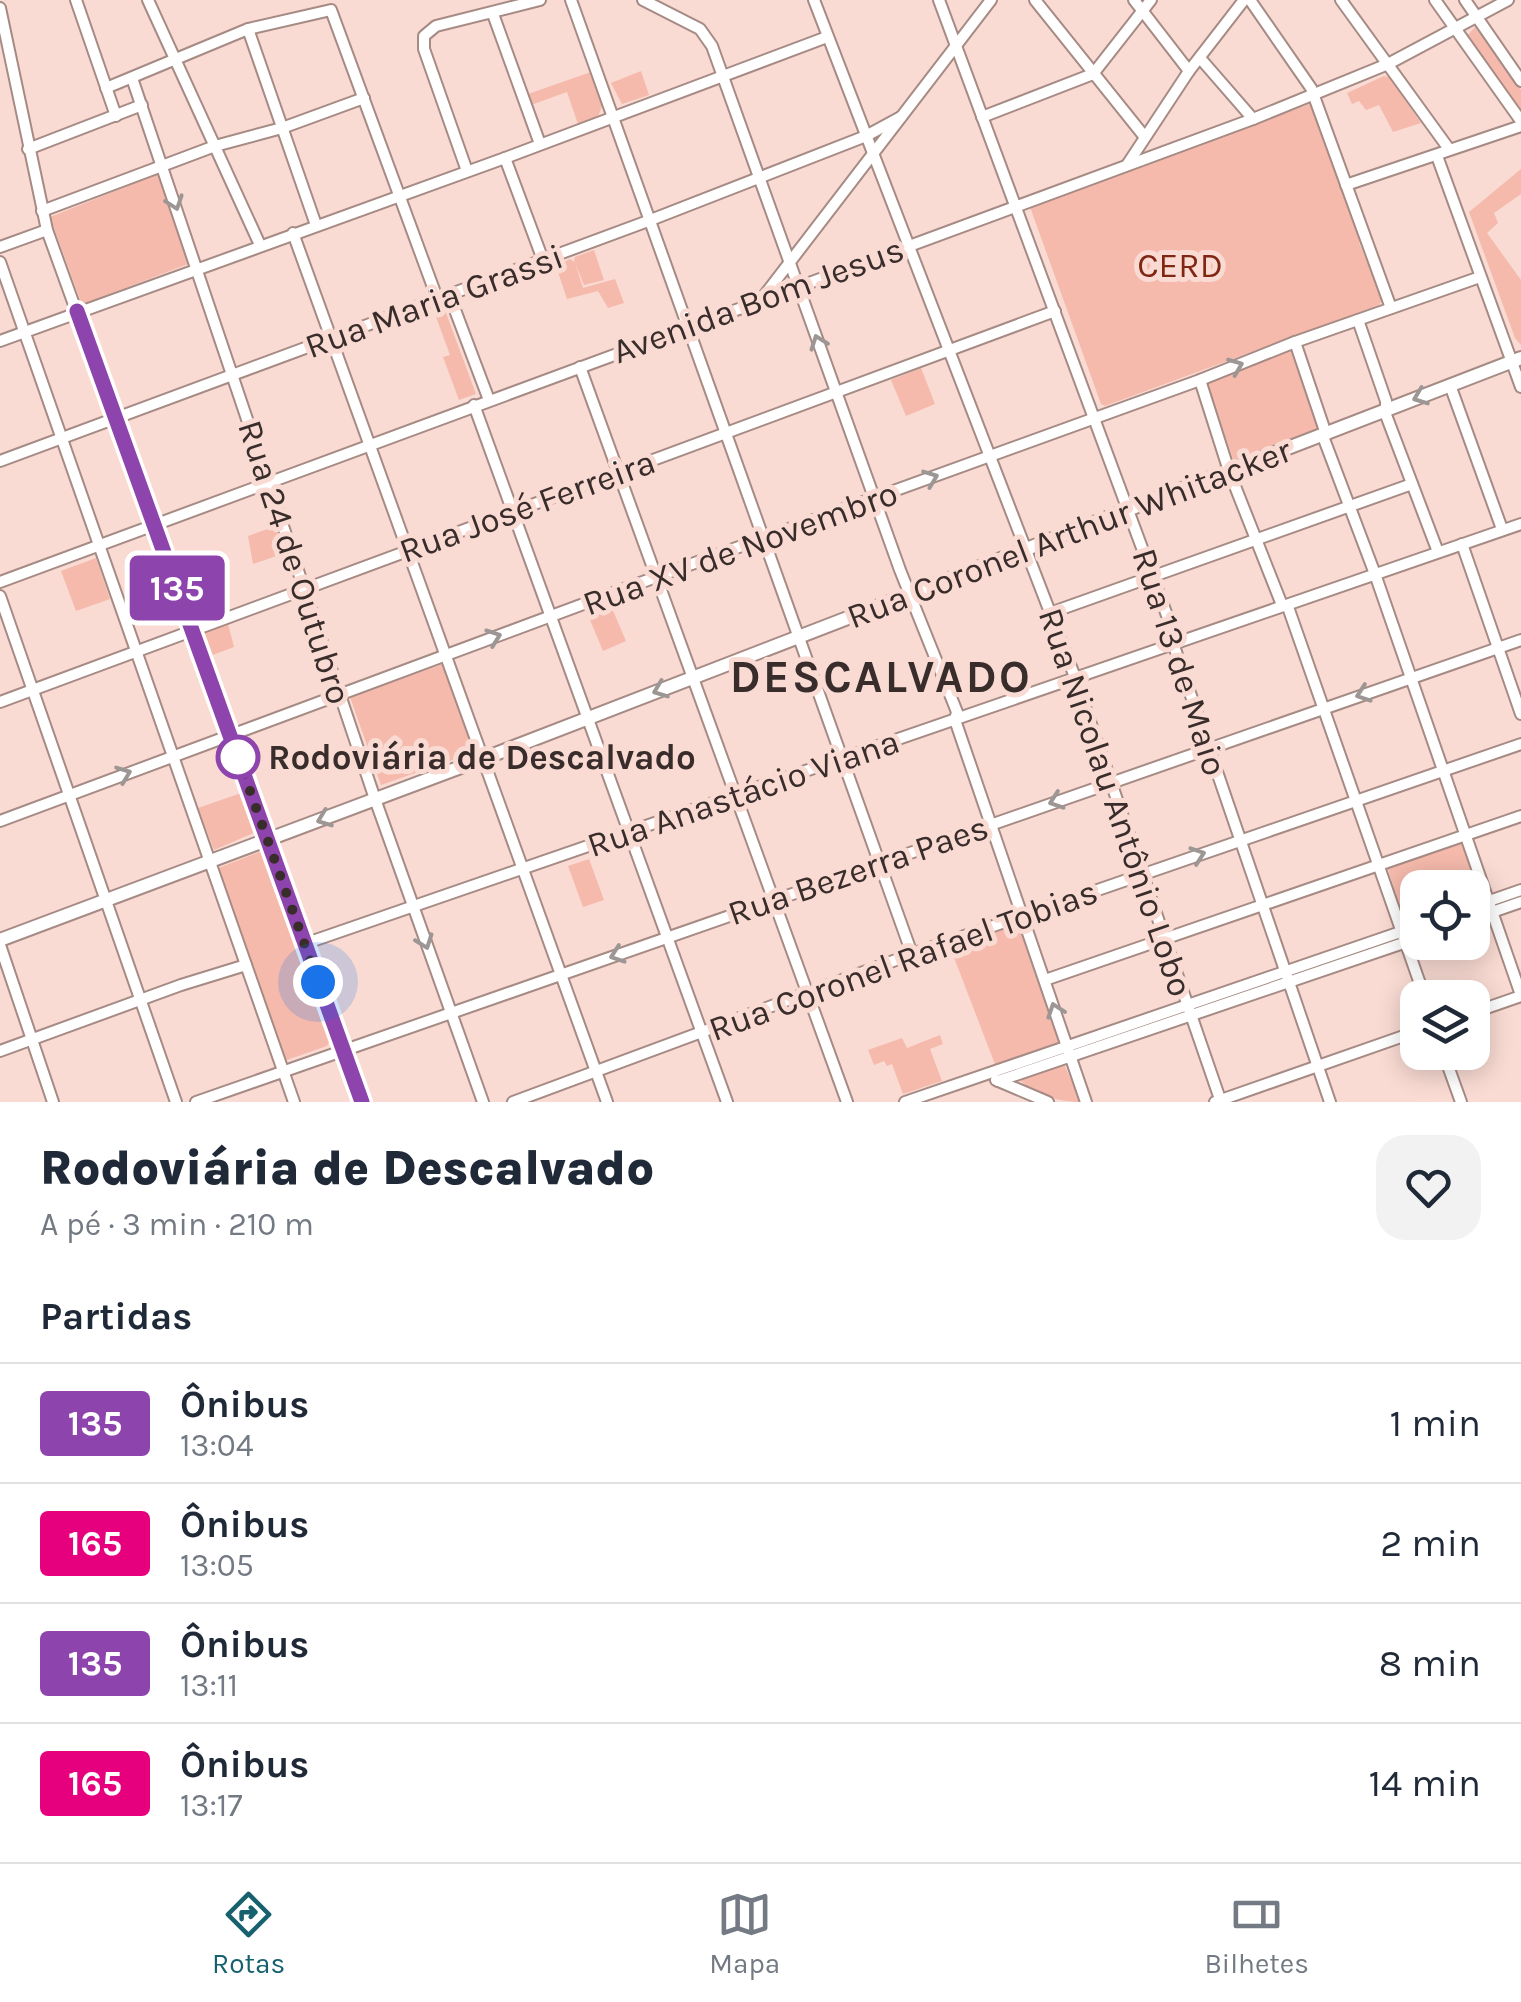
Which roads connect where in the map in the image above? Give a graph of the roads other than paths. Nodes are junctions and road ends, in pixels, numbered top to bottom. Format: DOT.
graph roads {
  1 [pos="76,0"];
  2 [pos="148,0"];
  3 [pos="540,0"];
  4 [pos="570,0"];
  5 [pos="644,0"];
  6 [pos="813,0"];
  7 [pos="939,0"];
  8 [pos="990,0"];
  9 [pos="1035,0"];
  10 [pos="1134,0"];
  11 [pos="1150,0"];
  12 [pos="1247,0"];
  13 [pos="1341,0"];
  14 [pos="1435,0"];
  15 [pos="1465,0"];
  16 [pos="1508,0"];
  17 [pos="0,8"];
  18 [pos="1144,11"];
  19 [pos="493,14"];
  20 [pos="1478,18"];
  21 [pos="248,29"];
  22 [pos="2,30"];
  23 [pos="1456,30"];
  24 [pos="827,36"];
  25 [pos="956,46"];
  26 [pos="175,58"];
  27 [pos="1200,58"];
  28 [pos="1388,64"];
  29 [pos="1189,72"];
  30 [pos="1094,74"];
  31 [pos="723,77"];
  32 [pos="132,78"];
  33 [pos="1521,81"];
  34 [pos="106,88"];
  35 [pos="1314,95"];
  36 [pos="364,98"];
  37 [pos="142,106"];
  38 [pos="116,116"];
  39 [pos="982,116"];
  40 [pos="614,118"];
  41 [pos="901,118"];
  42 [pos="1253,119"];
  43 [pos="1521,124"];
  44 [pos="282,128"];
  45 [pos="866,136"];
  46 [pos="1144,136"];
  47 [pos="540,144"];
  48 [pos="216,146"];
  49 [pos="28,149"];
  50 [pos="1449,150"];
  51 [pos="874,154"];
  52 [pos="1437,156"];
  53 [pos="505,158"];
  54 [pos="1127,165"];
  55 [pos="162,166"];
  56 [pos="467,171"];
  57 [pos="758,178"];
  58 [pos="1346,185"];
  59 [pos="399,196"];
  60 [pos="1014,206"];
  61 [pos="42,212"];
  62 [pos="648,221"];
  63 [pos="316,225"];
  64 [pos="48,230"];
  65 [pos="293,234"];
  66 [pos="908,244"];
  67 [pos="260,245"];
  68 [pos="0,247"];
  69 [pos="543,260"];
  70 [pos="0,262"];
  71 [pos="788,262"];
  72 [pos="196,268"];
  73 [pos="1480,278"];
  74 [pos="798,287"];
  75 [pos="443,296"];
  76 [pos="759,301"];
  77 [pos="1392,308"];
  78 [pos="77,311"];
  79 [pos="1055,311"];
  80 [pos="1358,320"];
  81 [pos="687,328"];
  82 [pos="26,331"];
  83 [pos="332,339"];
  84 [pos="0,340"];
  85 [pos="1295,342"];
  86 [pos="948,349"];
  87 [pos="1516,360"];
  88 [pos="580,366"];
  89 [pos="234,376"];
  90 [pos="1200,380"];
  91 [pos="1450,385"];
  92 [pos="1521,388"];
  93 [pos="837,392"];
  94 [pos="489,400"];
  95 [pos="474,405"];
  96 [pos="1388,409"];
  97 [pos="1094,418"];
  98 [pos="117,420"];
  99 [pos="725,433"];
  100 [pos="1326,434"];
  101 [pos="61,440"];
  102 [pos="370,445"];
  103 [pos="989,456"];
  104 [pos="0,461"];
  105 [pos="1229,470"];
  106 [pos="618,472"];
  107 [pos="268,483"];
  108 [pos="1412,484"];
  109 [pos="876,500"];
  110 [pos="1350,508"];
  111 [pos="1129,510"];
  112 [pos="513,511"];
  113 [pos="1521,524"];
  114 [pos="154,525"];
  115 [pos="1502,530"];
  116 [pos="763,540"];
  117 [pos="1256,541"];
  118 [pos="1462,544"];
  119 [pos="98,546"];
  120 [pos="408,549"];
  121 [pos="1026,549"];
  122 [pos="1438,552"];
  123 [pos="1375,574"];
  124 [pos="656,577"];
  125 [pos="1153,577"];
  126 [pos="0,582"];
  127 [pos="304,589"];
  128 [pos="910,595"];
  129 [pos="0,596"];
  130 [pos="1282,605"];
  131 [pos="1050,613"];
  132 [pos="550,616"];
  133 [pos="192,630"];
  134 [pos="798,638"];
  135 [pos="1521,640"];
  136 [pos="1174,646"];
  137 [pos="1498,648"];
  138 [pos="135,651"];
  139 [pos="447,654"];
  140 [pos="693,677"];
  141 [pos="1073,678"];
  142 [pos="1410,678"];
  143 [pos="33,689"];
  144 [pos="340,695"];
  145 [pos="0,702"];
  146 [pos="1323,708"];
  147 [pos="1521,714"];
  148 [pos="587,718"];
  149 [pos="955,720"];
  150 [pos="230,735"];
  151 [pos="1521,744"];
  152 [pos="1208,748"];
  153 [pos="172,756"];
  154 [pos="484,758"];
  155 [pos="841,758"];
  156 [pos="1443,771"];
  157 [pos="1110,783"];
  158 [pos="70,795"];
  159 [pos="736,796"];
  160 [pos="375,800"];
  161 [pos="1356,800"];
  162 [pos="1521,816"];
  163 [pos="0,821"];
  164 [pos="990,824"];
  165 [pos="629,832"];
  166 [pos="1465,835"];
  167 [pos="267,840"];
  168 [pos="1240,840"];
  169 [pos="209,862"];
  170 [pos="879,862"];
  171 [pos="1378,866"];
  172 [pos="524,869"];
  173 [pos="1141,875"];
  174 [pos="1521,890"];
  175 [pos="773,899"];
  176 [pos="105,900"];
  177 [pos="1521,902"];
  178 [pos="1262,905"];
  179 [pos="1491,906"];
  180 [pos="412,907"];
  181 [pos="1400,916"];
  182 [pos="1023,917"];
  183 [pos="667,937"];
  184 [pos="1164,939"];
  185 [pos="1400,940"];
  186 [pos="0,943"];
  187 [pos="304,944"];
  188 [pos="912,954"];
  189 [pos="246,965"];
  190 [pos="560,974"];
  191 [pos="1287,976"];
  192 [pos="1044,980"];
  193 [pos="807,992"];
  194 [pos="1521,996"];
  195 [pos="140,1000"];
  196 [pos="1490,1007"];
  197 [pos="1189,1009"];
  198 [pos="451,1013"];
  199 [pos="701,1031"];
  200 [pos="1400,1038"];
  201 [pos="32,1040"];
  202 [pos="0,1051"];
  203 [pos="343,1051"];
  204 [pos="1068,1051"];
  205 [pos="1316,1065"];
  206 [pos="1016,1070"];
  207 [pos="1450,1070"];
  208 [pos="282,1071"];
  209 [pos="596,1071"];
  210 [pos="986,1076"];
  211 [pos="998,1080"];
  212 [pos="941,1096"];
  213 [pos="1218,1101"];
  214 [pos="53,1102"];
  215 [pos="176,1102"];
  216 [pos="196,1102"];
  217 [pos="294,1102"];
  218 [pos="362,1102"];
  219 [pos="483,1102"];
  220 [pos="514,1102"];
  221 [pos="607,1102"];
  222 [pos="728,1102"];
  223 [pos="847,1102"];
  224 [pos="905,1102"];
  225 [pos="1048,1102"];
  226 [pos="1086,1102"];
  227 [pos="1330,1102"];
  228 [pos="1461,1102"];
  1 -- 34 [label="street"];
  2 -- 26 [label="street"];
  3 -- 19 [label="street"];
  4 -- 40 [label="street"];
  5 -- 31 [label="street"];
  6 -- 24 [label="street, Rua Nicolau Antônio Lobo"];
  7 -- 25 [label="street, Rua 13 de Maio"];
  8 -- 25 [label="street"];
  9 -- 30 [label="street"];
  10 -- 18 [label="street"];
  11 -- 18 [label="street"];
  12 -- 27 [label="street"];
  12 -- 35 [label="street"];
  13 -- 28 [label="street"];
  14 -- 23 [label="street"];
  15 -- 20 [label="street"];
  16 -- 20 [label="street, Avenida Bom Jesus"];
  17 -- 22 [label="street"];
  18 -- 29 [label="street"];
  18 -- 30 [label="street"];
  19 -- 47 [label="street"];
  19 -- 56 [label="street"];
  20 -- 23 [label="street, Avenida Bom Jesus"];
  20 -- 33 [label="street"];
  21 -- 26 [label="street"];
  21 -- 36 [label="street"];
  21 -- 44 [label="street"];
  22 -- 49 [label="street"];
  23 -- 28 [label="street, Avenida Bom Jesus"];
  23 -- 43 [label="street"];
  24 -- 31 [label="street"];
  24 -- 45 [label="street, Rua Nicolau Antônio Lobo"];
  25 -- 39 [label="street, Rua 13 de Maio"];
  25 -- 41 [label="street"];
  26 -- 32 [label="street"];
  26 -- 48 [label="street"];
  27 -- 29 [label="street"];
  27 -- 42 [label="street"];
  28 -- 35 [label="street, Avenida Bom Jesus"];
  28 -- 50 [label="street"];
  29 -- 46 [label="street"];
  30 -- 39 [label="street"];
  30 -- 46 [label="street"];
  31 -- 40 [label="street"];
  31 -- 57 [label="street"];
  32 -- 34 [label="street"];
  32 -- 37 [label="street, Rua 24 de Outubro"];
  34 -- 38 [label="street"];
  35 -- 42 [label="street, Avenida Bom Jesus"];
  35 -- 58 [label="street"];
  36 -- 44 [label="street"];
  36 -- 59 [label="street"];
  37 -- 38 [label="street"];
  37 -- 55 [label="street, Rua 24 de Outubro"];
  38 -- 49 [label="street"];
  39 -- 60 [label="street, Rua 13 de Maio"];
  40 -- 47 [label="street"];
  40 -- 62 [label="street"];
  41 -- 45 [label="street, Rua Maria Grassi"];
  41 -- 51 [label="street"];
  42 -- 54 [label="street, Avenida Bom Jesus"];
  43 -- 50 [label="street"];
  44 -- 48 [label="street"];
  44 -- 63 [label="street"];
  45 -- 51 [label="street, Rua Nicolau Antônio Lobo"];
  45 -- 57 [label="street, Rua Maria Grassi"];
  46 -- 54 [label="street"];
  47 -- 53 [label="street"];
  48 -- 55 [label="street"];
  48 -- 67 [label="street"];
  49 -- 61 [label="street"];
  50 -- 52 [label="street"];
  51 -- 66 [label="street, Rua Nicolau Antônio Lobo"];
  51 -- 71 [label="street"];
  52 -- 58 [label="street"];
  52 -- 73 [label="street"];
  53 -- 56 [label="street"];
  53 -- 69 [label="street"];
  54 -- 60 [label="street, Avenida Bom Jesus"];
  55 -- 61 [label="street"];
  55 -- 72 [label="street, Rua 24 de Outubro, one-way"];
  56 -- 59 [label="street"];
  57 -- 62 [label="street, Rua Maria Grassi"];
  57 -- 71 [label="street"];
  58 -- 77 [label="street"];
  59 -- 63 [label="street"];
  59 -- 75 [label="street"];
  60 -- 66 [label="street, Avenida Bom Jesus"];
  60 -- 79 [label="street, Rua 13 de Maio"];
  61 -- 64 [label="street"];
  62 -- 69 [label="street, Rua Maria Grassi"];
  62 -- 81 [label="street"];
  63 -- 65 [label="street"];
  64 -- 68 [label="street"];
  64 -- 78 [label="street"];
  65 -- 67 [label="street"];
  65 -- 83 [label="street"];
  66 -- 74 [label="street, Avenida Bom Jesus"];
  66 -- 86 [label="street, Rua Nicolau Antônio Lobo"];
  67 -- 72 [label="street"];
  69 -- 75 [label="street, Rua Maria Grassi"];
  70 -- 82 [label="street"];
  71 -- 74 [label="street"];
  71 -- 76 [label="street"];
  72 -- 78 [label="street"];
  72 -- 89 [label="street, Rua 24 de Outubro"];
  73 -- 77 [label="street, Rua XV de Novembro"];
  73 -- 87 [label="street"];
  74 -- 76 [label="street, Avenida Bom Jesus"];
  93 -- 74 [label="street, one-way"];
  75 -- 83 [label="street, Rua Maria Grassi"];
  75 -- 94 [label="street"];
  76 -- 81 [label="street, Avenida Bom Jesus"];
  77 -- 80 [label="street, Rua XV de Novembro"];
  78 -- 82 [label="street"];
  78 -- 98 [label="street"];
  79 -- 86 [label="street, Rua José Ferreira"];
  79 -- 97 [label="street, Rua 13 de Maio"];
  80 -- 85 [label="street, Rua XV de Novembro"];
  80 -- 96 [label="street"];
  81 -- 88 [label="street, Avenida Bom Jesus"];
  81 -- 99 [label="street"];
  82 -- 84 [label="street"];
  82 -- 101 [label="street"];
  83 -- 89 [label="street, Rua Maria Grassi"];
  83 -- 102 [label="street"];
  90 -- 85 [label="street, Rua XV de Novembro, one-way"];
  85 -- 100 [label="street"];
  86 -- 93 [label="street, Rua José Ferreira"];
  86 -- 103 [label="street, Rua Nicolau Antônio Lobo"];
  87 -- 91 [label="main road, Rua Coronel Arthur Whitacker"];
  87 -- 92 [label="street"];
  88 -- 94 [label="street, Avenida Bom Jesus"];
  88 -- 106 [label="street"];
  89 -- 98 [label="street, Rua Maria Grassi"];
  89 -- 107 [label="street, Rua 24 de Outubro"];
  90 -- 97 [label="street, Rua XV de Novembro"];
  90 -- 105 [label="street"];
  91 -- 96 [label="main road, Rua Coronel Arthur Whitacker, one-way"];
  91 -- 115 [label="street"];
  93 -- 99 [label="street, Rua José Ferreira"];
  93 -- 109 [label="street"];
  94 -- 95 [label="street, Avenida Bom Jesus"];
  95 -- 102 [label="street, Avenida Bom Jesus"];
  95 -- 112 [label="street"];
  96 -- 100 [label="main road, Rua Coronel Arthur Whitacker"];
  96 -- 108 [label="street"];
  97 -- 103 [label="street, Rua XV de Novembro"];
  97 -- 111 [label="street, Rua 13 de Maio"];
  98 -- 101 [label="street, Rua Maria Grassi"];
  98 -- 114 [label="street"];
  99 -- 106 [label="street, Rua José Ferreira"];
  99 -- 116 [label="street"];
  100 -- 105 [label="main road, Rua Coronel Arthur Whitacker"];
  100 -- 110 [label="street"];
  101 -- 104 [label="street, Rua Maria Grassi"];
  101 -- 119 [label="street"];
  102 -- 107 [label="street, Avenida Bom Jesus"];
  102 -- 120 [label="street"];
  109 -- 103 [label="street, Rua XV de Novembro, one-way"];
  103 -- 121 [label="street, Rua Nicolau Antônio Lobo"];
  105 -- 111 [label="main road, Rua Coronel Arthur Whitacker"];
  105 -- 117 [label="street"];
  106 -- 112 [label="street, Rua José Ferreira"];
  106 -- 124 [label="street"];
  107 -- 114 [label="street, Avenida Bom Jesus"];
  107 -- 127 [label="street, Rua 24 de Outubro"];
  108 -- 110 [label="street"];
  108 -- 122 [label="street"];
  109 -- 116 [label="street, Rua XV de Novembro"];
  109 -- 128 [label="street"];
  110 -- 117 [label="street"];
  110 -- 123 [label="street"];
  111 -- 121 [label="main road, Rua Coronel Arthur Whitacker"];
  111 -- 125 [label="street, Rua 13 de Maio"];
  112 -- 120 [label="street, Rua José Ferreira"];
  112 -- 132 [label="street"];
  113 -- 115 [label="street, Rua Anastácio Viana"];
  114 -- 119 [label="street, Avenida Bom Jesus"];
  114 -- 133 [label="street"];
  115 -- 118 [label="street, Rua Anastácio Viana"];
  116 -- 124 [label="street, Rua XV de Novembro"];
  116 -- 134 [label="street"];
  117 -- 125 [label="street"];
  117 -- 130 [label="street"];
  118 -- 122 [label="street, Rua Anastácio Viana"];
  118 -- 137 [label="street"];
  119 -- 126 [label="street, Avenida Bom Jesus"];
  119 -- 138 [label="street"];
  120 -- 127 [label="street, Rua José Ferreira"];
  120 -- 139 [label="street"];
  121 -- 128 [label="main road, Rua Coronel Arthur Whitacker"];
  121 -- 131 [label="street, Rua Nicolau Antônio Lobo"];
  122 -- 123 [label="street, Rua Anastácio Viana"];
  123 -- 130 [label="street, Rua Anastácio Viana"];
  123 -- 142 [label="street"];
  124 -- 132 [label="street, Rua XV de Novembro"];
  124 -- 140 [label="street"];
  125 -- 131 [label="street"];
  125 -- 136 [label="street, Rua 13 de Maio"];
  127 -- 133 [label="street, Rua José Ferreira"];
  127 -- 144 [label="street, Rua 24 de Outubro"];
  128 -- 134 [label="main road, Rua Coronel Arthur Whitacker"];
  128 -- 149 [label="street"];
  129 -- 143 [label="street"];
  130 -- 136 [label="street, Rua Anastácio Viana"];
  130 -- 146 [label="street"];
  131 -- 141 [label="street, Rua Nicolau Antônio Lobo"];
  139 -- 132 [label="street, Rua XV de Novembro, one-way"];
  132 -- 148 [label="street"];
  133 -- 138 [label="street, Rua José Ferreira"];
  133 -- 150 [label="street"];
  134 -- 140 [label="main road, Rua Coronel Arthur Whitacker"];
  134 -- 155 [label="street"];
  135 -- 137 [label="street, Rua Bezerra Paes"];
  136 -- 141 [label="street, Rua Anastácio Viana"];
  136 -- 152 [label="street, Rua 13 de Maio"];
  137 -- 142 [label="street, Rua Bezerra Paes"];
  137 -- 147 [label="street"];
  138 -- 143 [label="street, Rua José Ferreira"];
  138 -- 153 [label="street"];
  139 -- 144 [label="street, Rua XV de Novembro"];
  139 -- 154 [label="street"];
  140 -- 148 [label="main road, Rua Coronel Arthur Whitacker, one-way"];
  140 -- 159 [label="street"];
  141 -- 149 [label="street, Rua Anastácio Viana"];
  141 -- 157 [label="street, Rua Nicolau Antônio Lobo"];
  142 -- 146 [label="street, Rua Bezerra Paes, one-way"];
  142 -- 156 [label="street"];
  143 -- 145 [label="street, Rua José Ferreira"];
  143 -- 158 [label="street"];
  144 -- 150 [label="street, Rua XV de Novembro"];
  144 -- 160 [label="street, Rua 24 de Outubro"];
  146 -- 152 [label="street, Rua Bezerra Paes"];
  146 -- 161 [label="street"];
  148 -- 154 [label="main road, Rua Coronel Arthur Whitacker"];
  148 -- 165 [label="street"];
  149 -- 155 [label="street, Rua Anastácio Viana"];
  149 -- 164 [label="street"];
  150 -- 153 [label="street, Rua XV de Novembro"];
  150 -- 167 [label="street"];
  151 -- 156 [label="street, Rua Coronel Rafael Tobias"];
  152 -- 157 [label="street, Rua Bezerra Paes"];
  152 -- 168 [label="street, Rua 13 de Maio"];
  158 -- 153 [label="street, Rua XV de Novembro, one-way"];
  153 -- 169 [label="street"];
  154 -- 160 [label="main road, Rua Coronel Arthur Whitacker"];
  154 -- 172 [label="street"];
  155 -- 159 [label="street, Rua Anastácio Viana"];
  155 -- 170 [label="street"];
  156 -- 161 [label="street, Rua Coronel Rafael Tobias"];
  156 -- 166 [label="street"];
  157 -- 164 [label="street, Rua Bezerra Paes, one-way"];
  157 -- 173 [label="street, Rua Nicolau Antônio Lobo"];
  158 -- 163 [label="street, Rua XV de Novembro"];
  158 -- 176 [label="street"];
  159 -- 165 [label="street, Rua Anastácio Viana"];
  159 -- 175 [label="street"];
  160 -- 167 [label="main road, Rua Coronel Arthur Whitacker, one-way"];
  160 -- 180 [label="street, Rua 24 de Outubro"];
  161 -- 168 [label="street, Rua Coronel Rafael Tobias"];
  161 -- 171 [label="street"];
  162 -- 166 [label="street"];
  164 -- 170 [label="street, Rua Bezerra Paes"];
  164 -- 182 [label="street"];
  165 -- 172 [label="street, Rua Anastácio Viana"];
  165 -- 183 [label="street"];
  166 -- 171 [label="street"];
  166 -- 179 [label="street"];
  167 -- 169 [label="main road, Rua Coronel Arthur Whitacker"];
  167 -- 187 [label="street"];
  173 -- 168 [label="street, Rua Coronel Rafael Tobias, one-way"];
  168 -- 178 [label="street, Rua 13 de Maio"];
  169 -- 176 [label="main road, Rua Coronel Arthur Whitacker"];
  169 -- 189 [label="street"];
  170 -- 175 [label="street, Rua Bezerra Paes"];
  170 -- 188 [label="street"];
  171 -- 178 [label="street"];
  171 -- 181 [label="street"];
  172 -- 180 [label="street, Rua Anastácio Viana"];
  172 -- 190 [label="street"];
  173 -- 182 [label="street, Rua Coronel Rafael Tobias"];
  173 -- 184 [label="street, Rua Nicolau Antônio Lobo"];
  174 -- 179 [label="street"];
  175 -- 183 [label="street, Rua Bezerra Paes"];
  175 -- 193 [label="street"];
  176 -- 186 [label="main road, Rua Coronel Arthur Whitacker"];
  176 -- 195 [label="street"];
  177 -- 179 [label="street"];
  178 -- 184 [label="street"];
  178 -- 191 [label="street, Rua 13 de Maio"];
  179 -- 194 [label="street"];
  180 -- 187 [label="street, Rua Anastácio Viana"];
  180 -- 198 [label="street, Rua 24 de Outubro, one-way"];
  182 -- 188 [label="street, Rua Coronel Rafael Tobias"];
  182 -- 192 [label="street"];
  183 -- 190 [label="street, Rua Bezerra Paes, one-way"];
  183 -- 199 [label="street"];
  184 -- 192 [label="street"];
  184 -- 197 [label="street, Rua Nicolau Antônio Lobo"];
  185 -- 191 [label="street"];
  186 -- 201 [label="street"];
  187 -- 203 [label="street"];
  188 -- 193 [label="street, Rua Coronel Rafael Tobias"];
  189 -- 195 [label="street"];
  189 -- 208 [label="street"];
  190 -- 198 [label="street, Rua Bezerra Paes"];
  190 -- 209 [label="street"];
  191 -- 197 [label="street"];
  191 -- 205 [label="street, Rua 13 de Maio"];
  204 -- 192 [label="street, one-way"];
  193 -- 199 [label="street, Rua Coronel Rafael Tobias"];
  193 -- 223 [label="street"];
  194 -- 196 [label="street"];
  195 -- 201 [label="street"];
  195 -- 215 [label="street"];
  197 -- 204 [label="street"];
  197 -- 213 [label="street, Rua Nicolau Antônio Lobo"];
  198 -- 203 [label="street, Rua Bezerra Paes"];
  198 -- 219 [label="street, Rua 24 de Outubro"];
  199 -- 209 [label="street, Rua Coronel Rafael Tobias"];
  199 -- 222 [label="street"];
  200 -- 205 [label="street"];
  201 -- 202 [label="street"];
  201 -- 214 [label="street"];
  203 -- 208 [label="street, Rua Bezerra Paes"];
  203 -- 218 [label="street"];
  204 -- 206 [label="street"];
  204 -- 226 [label="street"];
  205 -- 213 [label="street"];
  205 -- 227 [label="street, Rua 13 de Maio"];
  206 -- 210 [label="street"];
  206 -- 211 [label="street"];
  207 -- 228 [label="street"];
  208 -- 216 [label="street, Rua Bezerra Paes"];
  208 -- 217 [label="street"];
  209 -- 220 [label="street, Rua Coronel Rafael Tobias"];
  209 -- 221 [label="street"];
  210 -- 211 [label="street"];
  210 -- 212 [label="street"];
  211 -- 225 [label="street"];
  212 -- 224 [label="street"];
}
